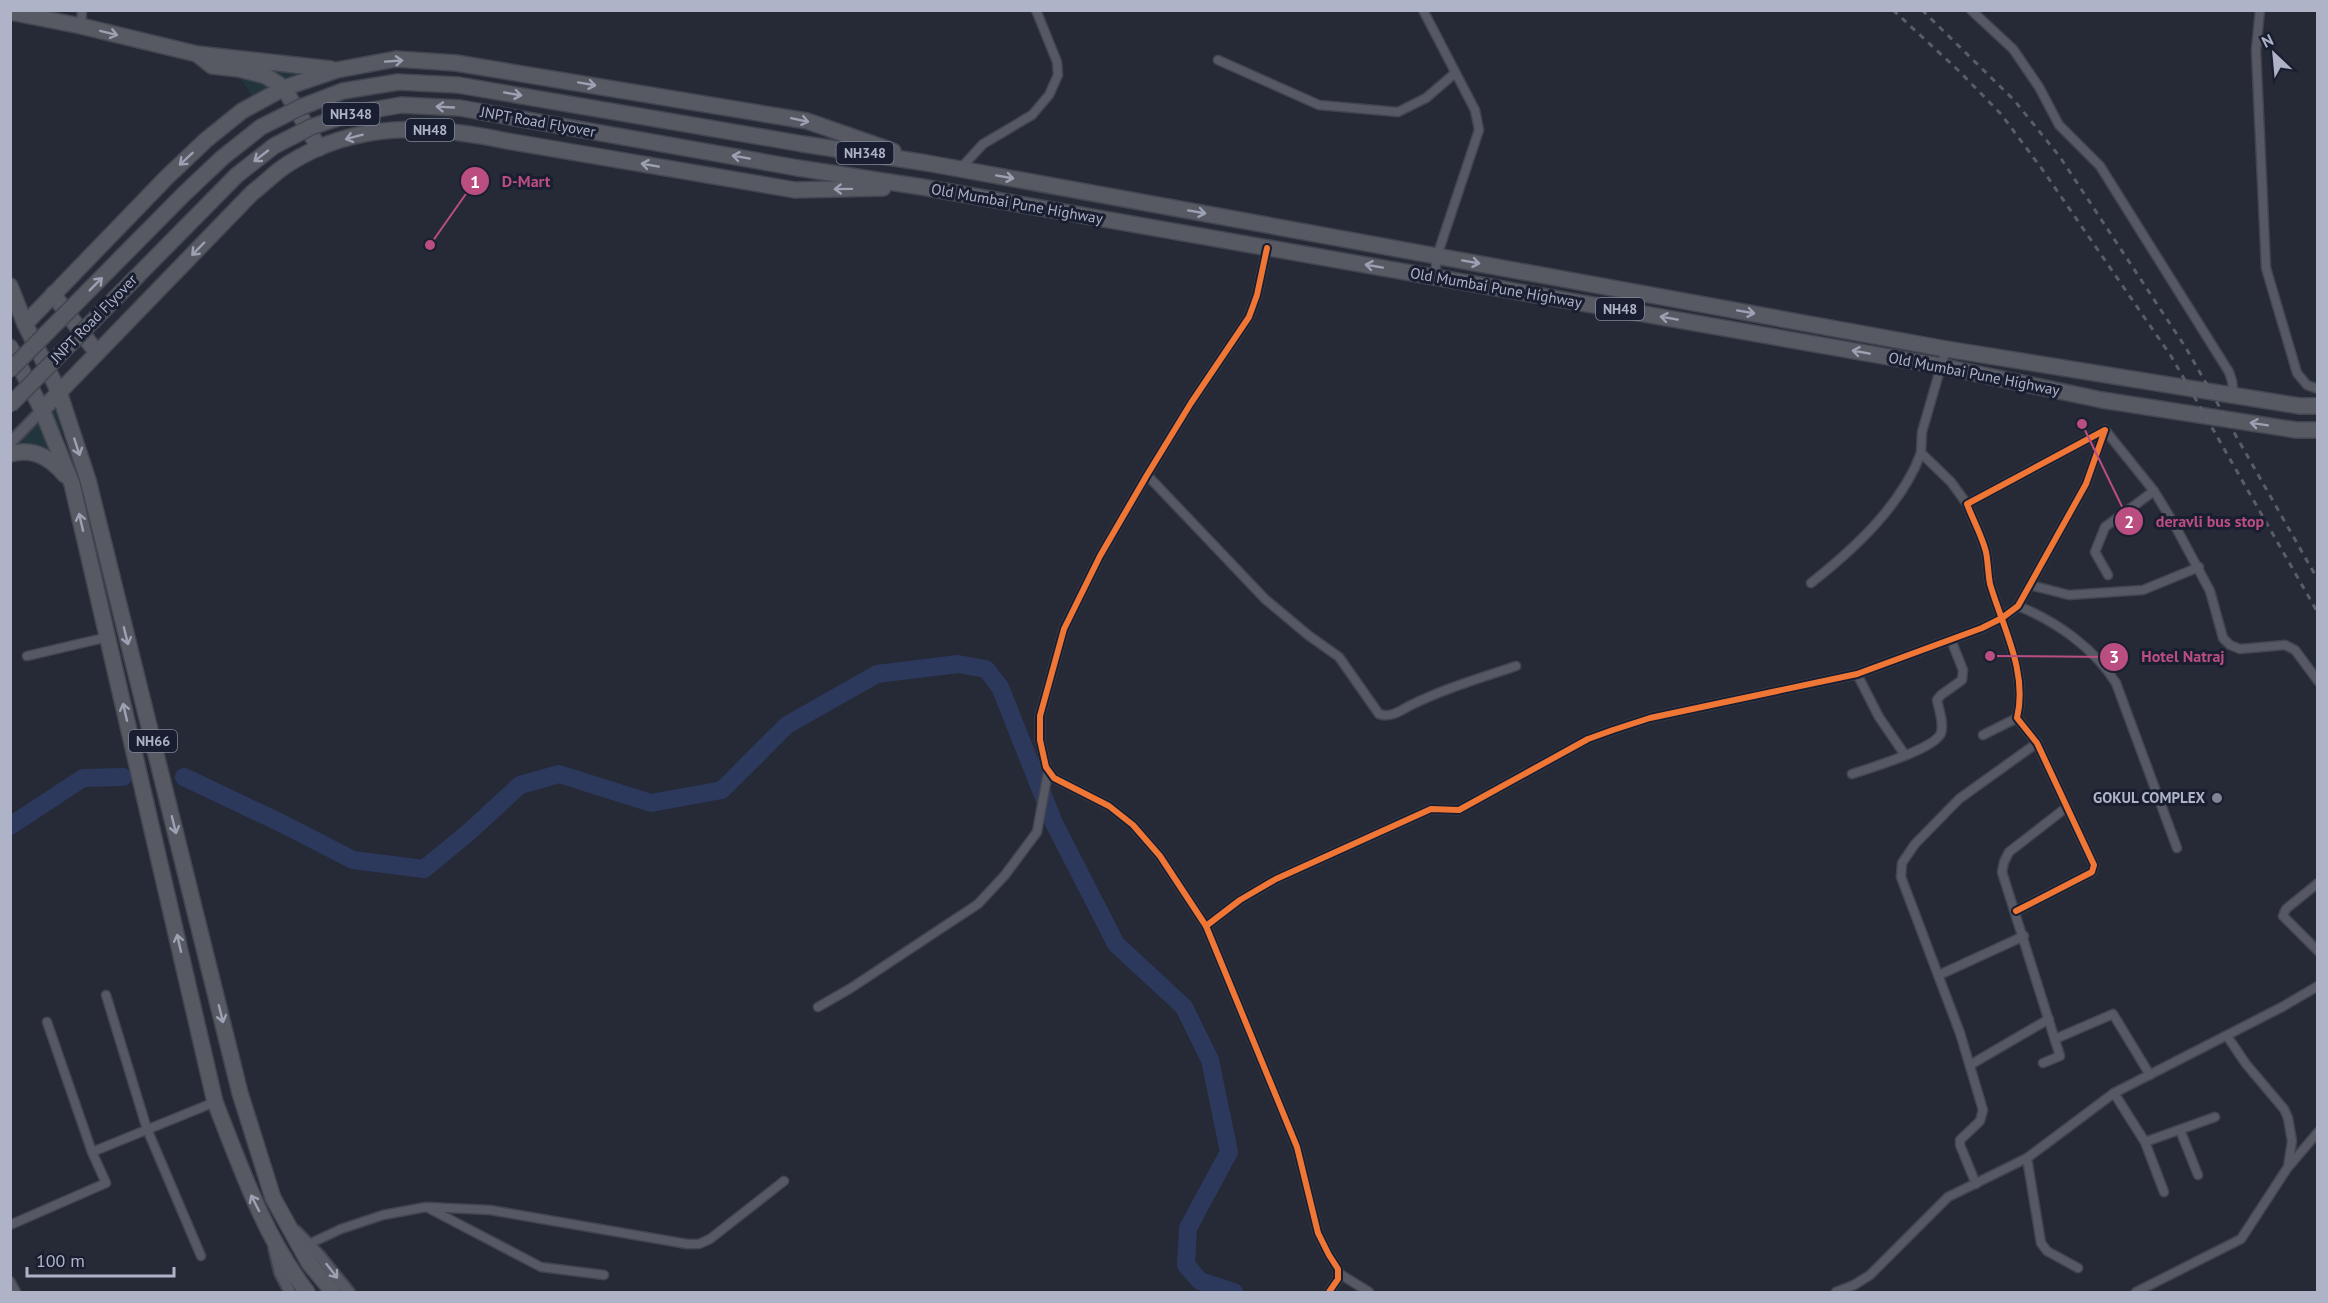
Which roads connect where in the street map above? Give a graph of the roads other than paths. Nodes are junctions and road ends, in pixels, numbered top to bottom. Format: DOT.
graph roads {
  1 [pos="1036,10"];
  2 [pos="1423,10"];
  3 [pos="1971,10"];
  4 [pos="2260,10"];
  5 [pos="10,12"];
  6 [pos="82,18"];
  7 [pos="197,54"];
  8 [pos="1218,60"];
  9 [pos="337,70"];
  10 [pos="1454,74"];
  11 [pos="284,88"];
  12 [pos="319,148"];
  13 [pos="927,163"];
  14 [pos="960,169"];
  15 [pos="922,187"];
  16 [pos="1267,248"];
  17 [pos="1437,256"];
  18 [pos="1435,277"];
  19 [pos="10,286"];
  20 [pos="53,294"];
  21 [pos="25,324"];
  22 [pos="10,347"];
  23 [pos="1946,349"];
  24 [pos="98,353"];
  25 [pos="1940,366"];
  26 [pos="10,370"];
  27 [pos="2098,375"];
  28 [pos="2318,389"];
  29 [pos="59,392"];
  30 [pos="2234,396"];
  31 [pos="2093,398"];
  32 [pos="10,405"];
  33 [pos="2318,406"];
  34 [pos="42,410"];
  35 [pos="2105,430"];
  36 [pos="2318,430"];
  37 [pos="10,443"];
  38 [pos="1921,453"];
  39 [pos="10,454"];
  40 [pos="1147,475"];
  41 [pos="72,484"];
  42 [pos="2154,491"];
  43 [pos="1967,504"];
  44 [pos="2199,567"];
  45 [pos="2108,575"];
  46 [pos="1810,583"];
  47 [pos="2030,585"];
  48 [pos="2018,606"];
  49 [pos="2002,618"];
  50 [pos="108,636"];
  51 [pos="1951,640"];
  52 [pos="27,656"];
  53 [pos="1516,666"];
  54 [pos="1857,674"];
  55 [pos="2318,681"];
  56 [pos="2018,718"];
  57 [pos="1983,735"];
  58 [pos="2037,743"];
  59 [pos="1905,755"];
  60 [pos="1852,774"];
  61 [pos="1048,776"];
  62 [pos="2067,807"];
  63 [pos="2177,848"];
  64 [pos="2318,884"];
  65 [pos="2016,911"];
  66 [pos="1206,926"];
  67 [pos="2024,936"];
  68 [pos="2318,951"];
  69 [pos="1939,975"];
  70 [pos="2318,986"];
  71 [pos="106,995"];
  72 [pos="818,1007"];
  73 [pos="2049,1019"];
  74 [pos="47,1022"];
  75 [pos="2227,1036"];
  76 [pos="2055,1039"];
  77 [pos="2043,1063"];
  78 [pos="1970,1065"];
  79 [pos="2150,1075"];
  80 [pos="2114,1093"];
  81 [pos="215,1102"];
  82 [pos="2215,1117"];
  83 [pos="147,1129"];
  84 [pos="2180,1130"];
  85 [pos="2318,1132"];
  86 [pos="2145,1142"];
  87 [pos="92,1152"];
  88 [pos="2027,1158"];
  89 [pos="2288,1167"];
  90 [pos="2198,1175"];
  91 [pos="784,1180"];
  92 [pos="1976,1184"];
  93 [pos="2164,1191"];
  94 [pos="426,1207"];
  95 [pos="285,1220"];
  96 [pos="10,1225"];
  97 [pos="270,1232"];
  98 [pos="309,1244"];
  99 [pos="201,1256"];
  100 [pos="2078,1268"];
  101 [pos="1340,1274"];
  102 [pos="604,1275"];
  103 [pos="10,1281"];
  104 [pos="16,1293"];
  105 [pos="291,1293"];
  106 [pos="307,1293"];
  107 [pos="333,1293"];
  108 [pos="349,1293"];
  109 [pos="1329,1293"];
  110 [pos="1369,1293"];
  111 [pos="1836,1293"];
  112 [pos="2136,1293"];
  1 -- 14 [label="street"];
  2 -- 10 [label="street"];
  3 -- 30 [label="street"];
  4 -- 28 [label="street"];
  5 -- 6 [label="highway, NH48"];
  6 -- 7 [label="highway, NH48, one-way"];
  7 -- 9 [label="highway, NH48"];
  7 -- 11 [label="highway"];
  8 -- 10 [label="street"];
  9 -- 11 [label="highway"];
  9 -- 13 [label="highway, NH48, one-way"];
  10 -- 17 [label="street"];
  11 -- 12 [label="highway"];
  11 -- 20 [label="highway, one-way"];
  15 -- 12 [label="highway, NH48, one-way"];
  12 -- 24 [label="highway, NH48, one-way"];
  13 -- 14 [label="highway, Old Mumbai Pune Highway / NH48"];
  26 -- 13 [label="highway, JNPT Road Flyover / NH348, one-way, bridge"];
  14 -- 17 [label="highway, Old Mumbai Pune Highway / NH48, one-way"];
  15 -- 16 [label="highway, Old Mumbai Pune Highway / NH48"];
  15 -- 32 [label="highway, JNPT Road Flyover / NH348, one-way, bridge"];
  18 -- 16 [label="highway, Old Mumbai Pune Highway / NH48, one-way"];
  16 -- 40 [label="street"];
  17 -- 18 [label="street"];
  17 -- 23 [label="highway, Old Mumbai Pune Highway / NH48, one-way"];
  25 -- 18 [label="highway, Old Mumbai Pune Highway / NH48, one-way"];
  19 -- 21 [label="highway"];
  20 -- 21 [label="highway"];
  20 -- 24 [label="highway"];
  21 -- 29 [label="highway"];
  22 -- 34 [label="highway"];
  23 -- 25 [label="street"];
  23 -- 27 [label="highway, Old Mumbai Pune Highway / NH48"];
  24 -- 29 [label="highway, NH48"];
  25 -- 31 [label="highway, Old Mumbai Pune Highway / NH48"];
  25 -- 38 [label="street"];
  27 -- 30 [label="highway, Old Mumbai Pune Highway / NH48"];
  27 -- 31 [label="highway"];
  29 -- 34 [label="highway, NH48"];
  29 -- 95 [label="highway, NH66, one-way"];
  30 -- 33 [label="highway, Old Mumbai Pune Highway / NH48"];
  36 -- 31 [label="highway, Old Mumbai Pune Highway / NH48, one-way"];
  34 -- 37 [label="street"];
  34 -- 41 [label="highway, NH66"];
  35 -- 42 [label="street"];
  35 -- 43 [label="street"];
  35 -- 47 [label="street"];
  38 -- 43 [label="street"];
  38 -- 46 [label="street"];
  39 -- 41 [label="highway"];
  40 -- 53 [label="street"];
  40 -- 61 [label="street"];
  50 -- 41 [label="highway, NH66, one-way"];
  42 -- 44 [label="street"];
  42 -- 45 [label="street"];
  43 -- 49 [label="street"];
  44 -- 47 [label="street"];
  44 -- 55 [label="street"];
  47 -- 48 [label="street"];
  48 -- 49 [label="street"];
  48 -- 63 [label="street"];
  49 -- 51 [label="street"];
  49 -- 56 [label="street"];
  50 -- 52 [label="street"];
  81 -- 50 [label="highway, NH66, one-way"];
  51 -- 54 [label="street"];
  51 -- 59 [label="street"];
  54 -- 59 [label="street"];
  54 -- 66 [label="street"];
  56 -- 57 [label="street"];
  56 -- 58 [label="street"];
  58 -- 62 [label="street"];
  58 -- 69 [label="street"];
  59 -- 60 [label="street"];
  61 -- 66 [label="street"];
  61 -- 72 [label="street"];
  62 -- 65 [label="street"];
  62 -- 65 [label="street"];
  64 -- 68 [label="street"];
  65 -- 67 [label="street"];
  66 -- 101 [label="street"];
  67 -- 69 [label="street"];
  67 -- 73 [label="street"];
  69 -- 78 [label="street"];
  70 -- 75 [label="street"];
  71 -- 83 [label="street"];
  73 -- 76 [label="street"];
  73 -- 78 [label="street"];
  74 -- 87 [label="street"];
  75 -- 79 [label="street"];
  75 -- 89 [label="street"];
  76 -- 77 [label="street"];
  76 -- 79 [label="street"];
  78 -- 92 [label="street"];
  79 -- 80 [label="street"];
  80 -- 86 [label="street"];
  80 -- 88 [label="street"];
  81 -- 83 [label="street"];
  97 -- 81 [label="highway, NH66, one-way"];
  82 -- 84 [label="street"];
  83 -- 87 [label="street"];
  83 -- 99 [label="street"];
  84 -- 86 [label="street"];
  84 -- 90 [label="street"];
  85 -- 89 [label="street"];
  86 -- 93 [label="street"];
  87 -- 96 [label="street"];
  88 -- 92 [label="street"];
  88 -- 100 [label="street"];
  89 -- 112 [label="street"];
  91 -- 94 [label="street"];
  92 -- 111 [label="street"];
  94 -- 98 [label="street"];
  94 -- 102 [label="street"];
  95 -- 98 [label="street"];
  95 -- 107 [label="highway, NH66"];
  97 -- 105 [label="street"];
  97 -- 106 [label="highway, NH66"];
  98 -- 108 [label="street, one-way"];
  101 -- 109 [label="street"];
  101 -- 110 [label="street"];
  103 -- 104 [label="street"];
}
